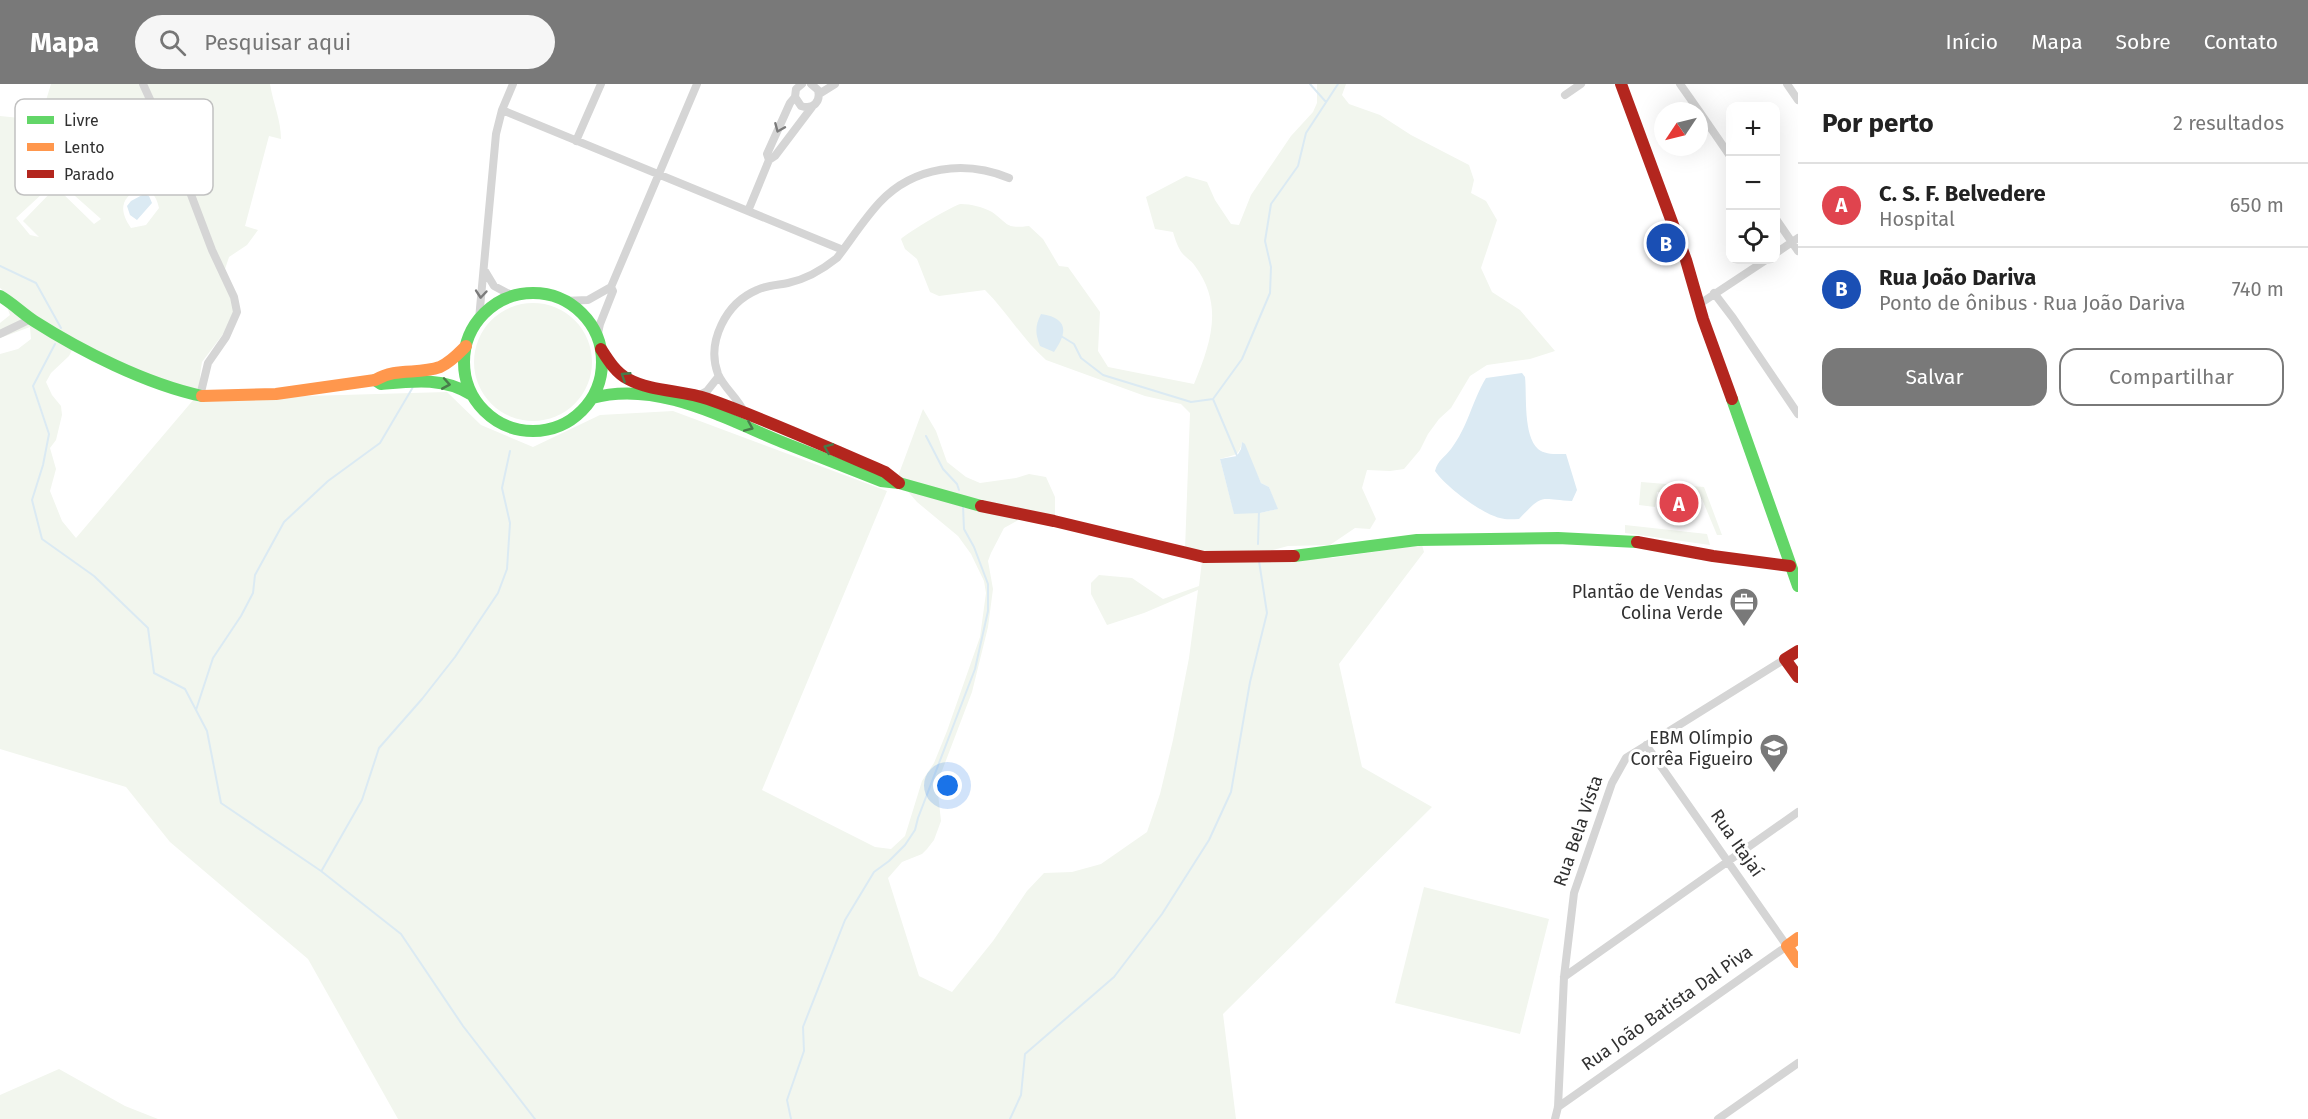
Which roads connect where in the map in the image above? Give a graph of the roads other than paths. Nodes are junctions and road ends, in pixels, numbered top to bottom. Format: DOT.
graph roads {
  1 [pos="143,84"];
  2 [pos="513,84"];
  3 [pos="601,84"];
  4 [pos="697,84"];
  5 [pos="802,84"];
  6 [pos="811,84"];
  7 [pos="835,84"];
  8 [pos="1581,84"];
  9 [pos="1621,84"];
  10 [pos="1680,84"];
  11 [pos="1787,84"];
  12 [pos="819,94"];
  13 [pos="1565,95"];
  14 [pos="795,97"];
  15 [pos="150,99"];
  16 [pos="1798,100"];
  17 [pos="1693,102"];
  18 [pos="812,107"];
  19 [pos="502,110"];
  20 [pos="1708,124"];
  21 [pos="576,141"];
  22 [pos="1726,149"];
  23 [pos="769,160"];
  24 [pos="659,174"];
  25 [pos="1009,178"];
  26 [pos="191,195"];
  27 [pos="748,211"];
  28 [pos="1780,223"];
  29 [pos="1795,240"];
  30 [pos="843,250"];
  31 [pos="1780,250"];
  32 [pos="1798,251"];
  33 [pos="1760,264"];
  34 [pos="485,270"];
  35 [pos="611,287"];
  36 [pos="1714,293"];
  37 [pos="0,296"];
  38 [pos="513,296"];
  39 [pos="563,301"];
  40 [pos="1698,305"];
  41 [pos="31,319"];
  42 [pos="479,319"];
  43 [pos="0,334"];
  44 [pos="599,343"];
  45 [pos="466,346"];
  46 [pos="719,376"];
  47 [pos="375,380"];
  48 [pos="200,396"];
  49 [pos="473,396"];
  50 [pos="698,396"];
  51 [pos="592,398"];
  52 [pos="744,413"];
  53 [pos="1798,414"];
  54 [pos="899,483"];
  55 [pos="1790,566"];
  56 [pos="1798,586"];
  57 [pos="1798,651"];
  58 [pos="1785,659"];
  59 [pos="1798,677"];
  60 [pos="1646,745"];
  61 [pos="1798,812"];
  62 [pos="1729,862"];
  63 [pos="1798,938"];
  64 [pos="1787,945"];
  65 [pos="1798,962"];
  66 [pos="1564,977"];
  67 [pos="1798,1063"];
  68 [pos="1557,1107"];
  69 [pos="1555,1119"];
  70 [pos="1718,1119"];
  1 -- 15 [label="street"];
  2 -- 19 [label="street"];
  3 -- 21 [label="street"];
  4 -- 24 [label="street"];
  5 -- 14 [label="street"];
  6 -- 12 [label="street"];
  7 -- 12 [label="street"];
  8 -- 13 [label="street"];
  9 -- 40 [label="street"];
  10 -- 17 [label="street"];
  11 -- 16 [label="street"];
  12 -- 18 [label="street"];
  14 -- 18 [label="street"];
  14 -- 23 [label="street, one-way"];
  18 -- 23 [label="street"];
  19 -- 21 [label="street"];
  19 -- 34 [label="street"];
  20 -- 22 [label="street"];
  21 -- 24 [label="street"];
  23 -- 27 [label="street"];
  24 -- 27 [label="street"];
  24 -- 35 [label="street"];
  25 -- 30 [label="street"];
  26 -- 48 [label="street"];
  27 -- 30 [label="street"];
  28 -- 29 [label="street"];
  29 -- 31 [label="street"];
  29 -- 32 [label="street"];
  30 -- 46 [label="street"];
  33 -- 36 [label="street"];
  34 -- 38 [label="street"];
  34 -- 42 [label="street, one-way"];
  35 -- 39 [label="street"];
  35 -- 44 [label="street"];
  36 -- 40 [label="street"];
  36 -- 53 [label="street"];
  37 -- 41 [label="street"];
  38 -- 39 [label="street"];
  38 -- 42 [label="street"];
  39 -- 44 [label="street"];
  40 -- 55 [label="street"];
  41 -- 43 [label="street"];
  41 -- 48 [label="street"];
  42 -- 45 [label="street"];
  50 -- 44 [label="street, one-way"];
  44 -- 51 [label="street"];
  45 -- 47 [label="street"];
  45 -- 49 [label="street"];
  46 -- 50 [label="street"];
  46 -- 52 [label="street"];
  47 -- 48 [label="street"];
  47 -- 49 [label="street, one-way"];
  49 -- 51 [label="street"];
  50 -- 52 [label="street"];
  51 -- 54 [label="street, one-way"];
  54 -- 52 [label="street, one-way"];
  54 -- 55 [label="street"];
  55 -- 56 [label="street"];
  57 -- 58 [label="street, Rua Bela Vista"];
  58 -- 59 [label="street"];
  58 -- 60 [label="street, Rua Bela Vista"];
  60 -- 62 [label="street, Rua Itajaí"];
  60 -- 66 [label="street, Rua Bela Vista"];
  61 -- 62 [label="street"];
  62 -- 64 [label="street, Rua Itajaí"];
  62 -- 66 [label="street"];
  63 -- 64 [label="street, Rua João Batista Dal Piva"];
  64 -- 65 [label="street, Rua Itajaí"];
  64 -- 68 [label="street, Rua João Batista Dal Piva"];
  66 -- 68 [label="street, Rua Bela Vista"];
  67 -- 70 [label="street"];
  68 -- 69 [label="street, Rua Bela Vista"];
}
